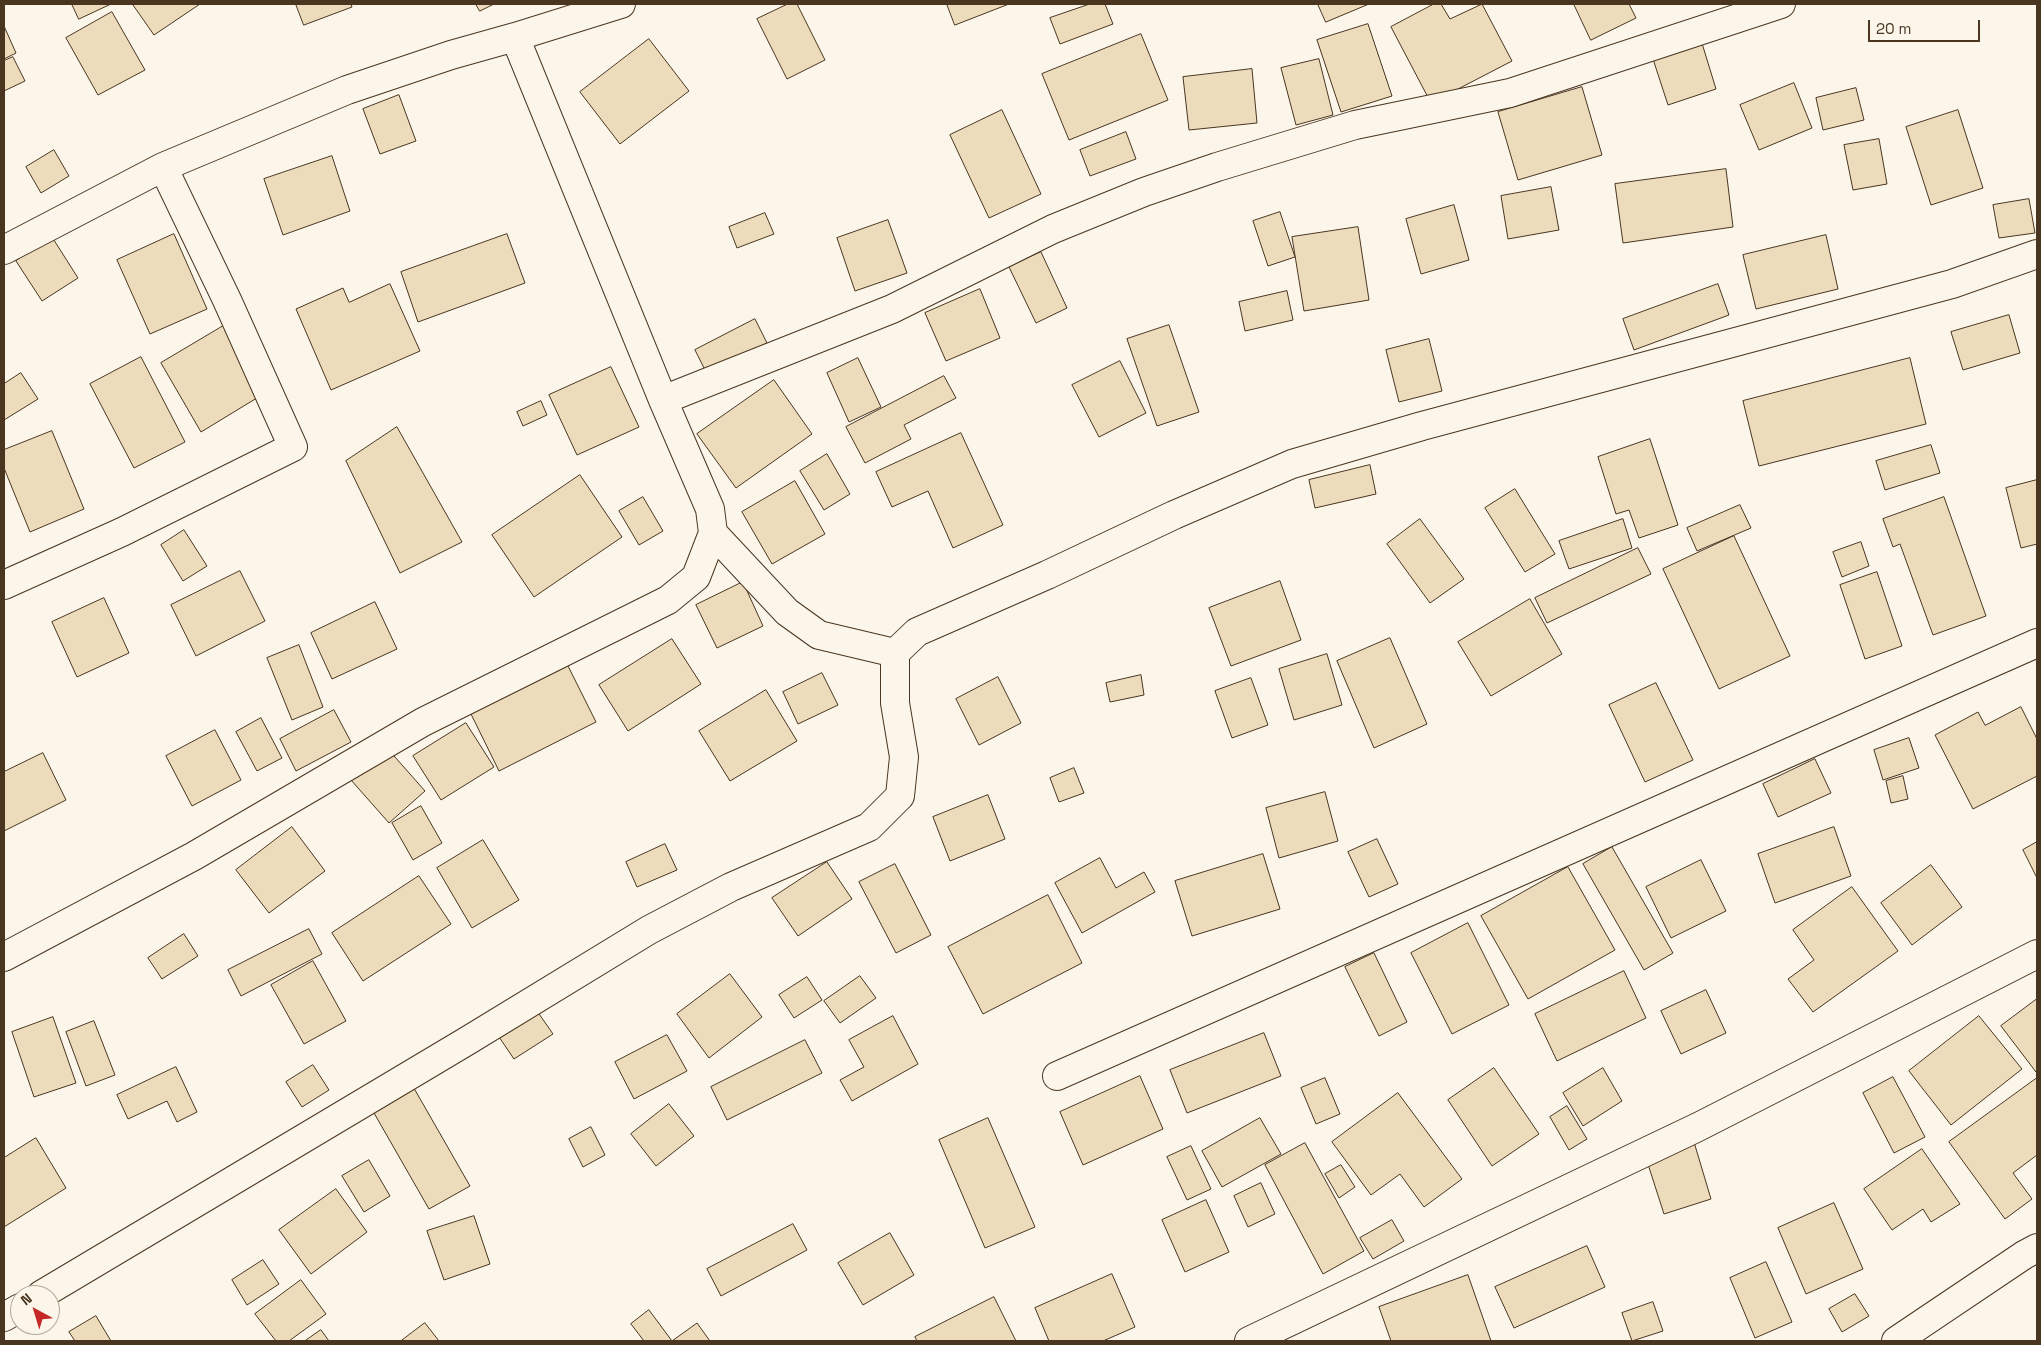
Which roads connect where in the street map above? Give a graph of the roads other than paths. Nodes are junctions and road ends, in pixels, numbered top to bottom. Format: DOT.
graph roads {
  1 [pos="621,4"];
  2 [pos="1781,4"];
  3 [pos="515,37"];
  4 [pos="163,167"];
  5 [pos="4,250"];
  6 [pos="2037,254"];
  7 [pos="663,400"];
  8 [pos="713,533"];
  9 [pos="4,585"];
  10 [pos="2037,643"];
  11 [pos="895,653"];
  12 [pos="2037,954"];
  13 [pos="4,957"];
  14 [pos="1057,1076"];
  15 [pos="2037,1248"];
  16 [pos="58,1285"];
  17 [pos="1249,1341"];
  18 [pos="1896,1341"];
  1 -- 3 [label="street"];
  2 -- 7 [label="street"];
  3 -- 4 [label="street"];
  3 -- 7 [label="street"];
  4 -- 5 [label="street"];
  4 -- 9 [label="street"];
  6 -- 11 [label="street"];
  7 -- 8 [label="street"];
  8 -- 11 [label="street"];
  8 -- 13 [label="street"];
  10 -- 14 [label="street"];
  11 -- 16 [label="street"];
  12 -- 17 [label="street"];
  15 -- 18 [label="street"];
}
